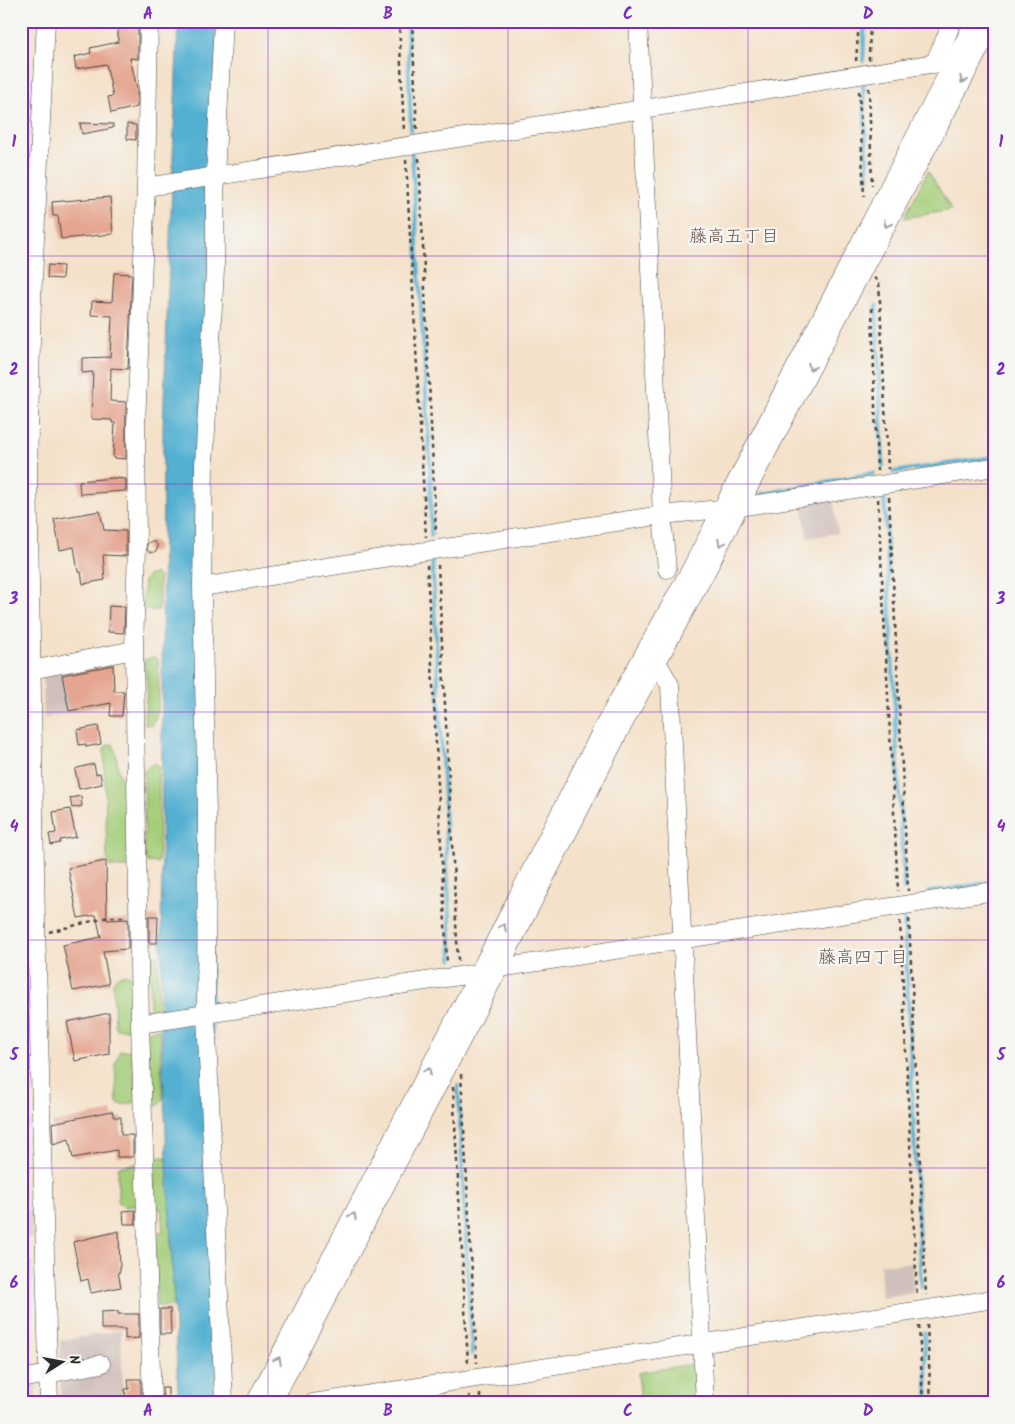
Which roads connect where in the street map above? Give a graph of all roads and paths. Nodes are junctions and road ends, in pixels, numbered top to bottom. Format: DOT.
graph roads {
  1 [pos="26,21"];
  2 [pos="46,21"];
  3 [pos="149,21"];
  4 [pos="223,21"];
  5 [pos="399,21"];
  6 [pos="412,21"];
  7 [pos="638,21"];
  8 [pos="858,21"];
  9 [pos="870,21"];
  10 [pos="953,21"];
  11 [pos="975,21"];
  12 [pos="994,21"];
  13 [pos="987,51"];
  14 [pos="955,60"];
  15 [pos="934,64"];
  16 [pos="860,74"];
  17 [pos="643,110"];
  18 [pos="21,140"];
  19 [pos="412,146"];
  20 [pos="212,177"];
  21 [pos="146,187"];
  22 [pos="872,193"];
  23 [pos="864,196"];
  24 [pos="862,271"];
  25 [pos="872,308"];
  26 [pos="994,467"];
  27 [pos="883,484"];
  28 [pos="730,507"];
  29 [pos="662,515"];
  30 [pos="432,550"];
  31 [pos="667,569"];
  32 [pos="202,587"];
  33 [pos="134,650"];
  34 [pos="657,662"];
  35 [pos="28,668"];
  36 [pos="994,891"];
  37 [pos="909,904"];
  38 [pos="138,916"];
  39 [pos="31,929"];
  40 [pos="683,941"];
  41 [pos="499,968"];
  42 [pos="479,973"];
  43 [pos="453,977"];
  44 [pos="206,1015"];
  45 [pos="149,1023"];
  46 [pos="457,1077"];
  47 [pos="453,1083"];
  48 [pos="926,1295"];
  49 [pos="994,1299"];
  50 [pos="927,1325"];
  51 [pos="920,1326"];
  52 [pos="703,1345"];
  53 [pos="102,1364"];
  54 [pos="477,1364"];
  55 [pos="468,1366"];
  56 [pos="48,1373"];
  57 [pos="21,1379"];
  58 [pos="480,1394"];
  59 [pos="469,1396"];
  60 [pos="49,1403"];
  61 [pos="152,1403"];
  62 [pos="224,1403"];
  63 [pos="255,1403"];
  64 [pos="272,1403"];
  65 [pos="313,1403"];
  66 [pos="470,1403"];
  67 [pos="480,1403"];
  68 [pos="706,1403"];
  69 [pos="923,1403"];
  70 [pos="931,1403"];
  1 -- 18 [label="path"];
  2 -- 35 [label="street"];
  3 -- 21 [label="street"];
  4 -- 20 [label="street"];
  5 -- 19 [label="path"];
  6 -- 19 [label="path"];
  7 -- 17 [label="street"];
  8 -- 16 [label="path"];
  9 -- 16 [label="path"];
  10 -- 15 [label="street"];
  11 -- 14 [label="street"];
  12 -- 13 [label="street"];
  13 -- 24 [label="street, one-way"];
  14 -- 15 [label="street"];
  14 -- 28 [label="street"];
  15 -- 16 [label="street"];
  16 -- 17 [label="street"];
  16 -- 22 [label="path"];
  16 -- 23 [label="path"];
  17 -- 19 [label="street"];
  17 -- 29 [label="street"];
  19 -- 20 [label="street"];
  19 -- 30 [label="path"];
  19 -- 30 [label="path"];
  20 -- 21 [label="street"];
  20 -- 32 [label="street"];
  21 -- 33 [label="street"];
  24 -- 27 [label="path"];
  24 -- 28 [label="street, one-way"];
  25 -- 27 [label="path"];
  26 -- 27 [label="street"];
  27 -- 28 [label="street"];
  27 -- 37 [label="path"];
  28 -- 29 [label="street"];
  28 -- 34 [label="street, one-way"];
  42 -- 28 [label="street, one-way"];
  29 -- 30 [label="street"];
  29 -- 31 [label="street"];
  30 -- 32 [label="street"];
  30 -- 43 [label="path"];
  30 -- 43 [label="path"];
  32 -- 44 [label="street"];
  33 -- 35 [label="street"];
  33 -- 38 [label="street"];
  34 -- 40 [label="street"];
  34 -- 41 [label="street"];
  35 -- 39 [label="street"];
  36 -- 37 [label="street"];
  37 -- 40 [label="street"];
  37 -- 48 [label="path"];
  38 -- 39 [label="path"];
  38 -- 45 [label="street"];
  39 -- 56 [label="street"];
  40 -- 41 [label="street"];
  40 -- 52 [label="street"];
  41 -- 64 [label="street"];
  42 -- 43 [label="street"];
  63 -- 42 [label="street, one-way"];
  43 -- 44 [label="street"];
  44 -- 45 [label="street"];
  44 -- 62 [label="street"];
  45 -- 61 [label="street"];
  46 -- 54 [label="path"];
  47 -- 55 [label="path"];
  49 -- 52 [label="street"];
  50 -- 70 [label="path"];
  51 -- 69 [label="path"];
  52 -- 65 [label="street"];
  52 -- 68 [label="street"];
  53 -- 56 [label="street"];
  56 -- 57 [label="street"];
  56 -- 60 [label="street"];
  58 -- 67 [label="path"];
  59 -- 66 [label="path"];
}
